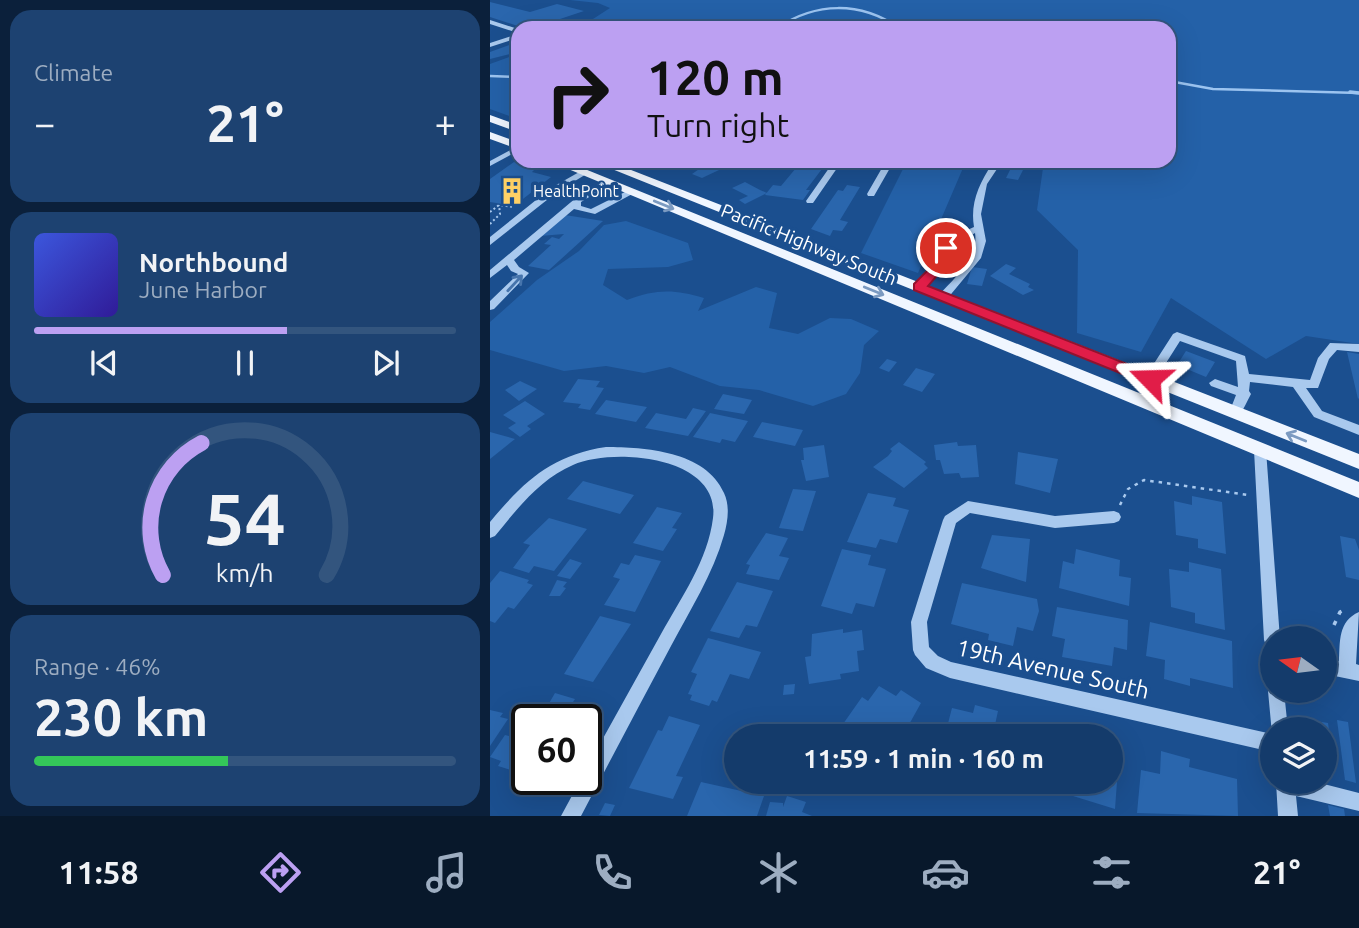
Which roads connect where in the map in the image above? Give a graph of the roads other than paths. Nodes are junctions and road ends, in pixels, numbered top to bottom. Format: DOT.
graph roads {
  1 [pos="490,22"];
  2 [pos="500,25"];
  3 [pos="490,29"];
  4 [pos="511,30"];
  5 [pos="511,36"];
  6 [pos="490,45"];
  7 [pos="490,118"];
  8 [pos="511,126"];
  9 [pos="490,135"];
  10 [pos="511,144"];
  11 [pos="511,151"];
  12 [pos="490,164"];
  13 [pos="579,168"];
  14 [pos="582,168"];
  15 [pos="585,168"];
  16 [pos="615,168"];
  17 [pos="833,168"];
  18 [pos="886,168"];
  19 [pos="994,168"];
  20 [pos="608,183"];
  21 [pos="655,184"];
  22 [pos="632,192"];
  23 [pos="872,194"];
  24 [pos="578,201"];
  25 [pos="810,201"];
  26 [pos="980,228"];
  27 [pos="490,242"];
  28 [pos="508,260"];
  29 [pos="490,275"];
  30 [pos="919,287"];
  31 [pos="943,297"];
  32 [pos="490,307"];
  33 [pos="1359,348"];
  34 [pos="1066,369"];
  35 [pos="1245,377"];
  36 [pos="1150,379"];
  37 [pos="1215,383"];
  38 [pos="1298,385"];
  39 [pos="1245,394"];
  40 [pos="1235,413"];
  41 [pos="1359,430"];
  42 [pos="1260,450"];
  43 [pos="1359,462"];
  44 [pos="1359,478"];
  45 [pos="716,490"];
  46 [pos="1359,490"];
  47 [pos="1114,517"];
  48 [pos="490,532"];
  49 [pos="1359,619"];
  50 [pos="1271,626"];
  51 [pos="1353,672"];
  52 [pos="1260,740"];
  53 [pos="1286,794"];
  54 [pos="1328,794"];
  55 [pos="1359,802"];
  56 [pos="571,816"];
  57 [pos="1288,816"];
  1 -- 2 [label="street"];
  2 -- 3 [label="street"];
  2 -- 4 [label="street"];
  5 -- 6 [label="street"];
  7 -- 8 [label="main road"];
  9 -- 10 [label="main road"];
  11 -- 12 [label="street"];
  13 -- 27 [label="street"];
  14 -- 20 [label="main road, Pacific Highway South"];
  15 -- 21 [label="main road"];
  16 -- 21 [label="main road, Pacific Highway South"];
  17 -- 25 [label="street"];
  18 -- 23 [label="street"];
  19 -- 26 [label="street"];
  20 -- 22 [label="main road, Pacific Highway South"];
  20 -- 24 [label="street"];
  21 -- 30 [label="main road, Pacific Highway South"];
  22 -- 24 [label="street"];
  22 -- 34 [label="main road, Pacific Highway South, one-way"];
  24 -- 28 [label="street"];
  26 -- 30 [label="street"];
  26 -- 31 [label="street"];
  28 -- 29 [label="street"];
  32 -- 28 [label="street, one-way"];
  30 -- 31 [label="main road, Pacific Highway South"];
  31 -- 36 [label="main road, Pacific Highway South"];
  33 -- 38 [label="street"];
  34 -- 40 [label="main road"];
  34 -- 42 [label="main road, Pacific Highway South"];
  35 -- 36 [label="street"];
  35 -- 38 [label="street"];
  35 -- 39 [label="street"];
  36 -- 40 [label="main road, Pacific Highway South"];
  37 -- 39 [label="street"];
  38 -- 41 [label="street"];
  39 -- 40 [label="street"];
  43 -- 40 [label="main road, Pacific Highway South, one-way"];
  42 -- 44 [label="main road"];
  42 -- 46 [label="main road, Pacific Highway South"];
  42 -- 50 [label="street"];
  45 -- 48 [label="street"];
  45 -- 56 [label="street"];
  47 -- 52 [label="street, 19th Avenue South"];
  49 -- 51 [label="street"];
  53 -- 57 [label="street"];
  54 -- 55 [label="street"];
}
